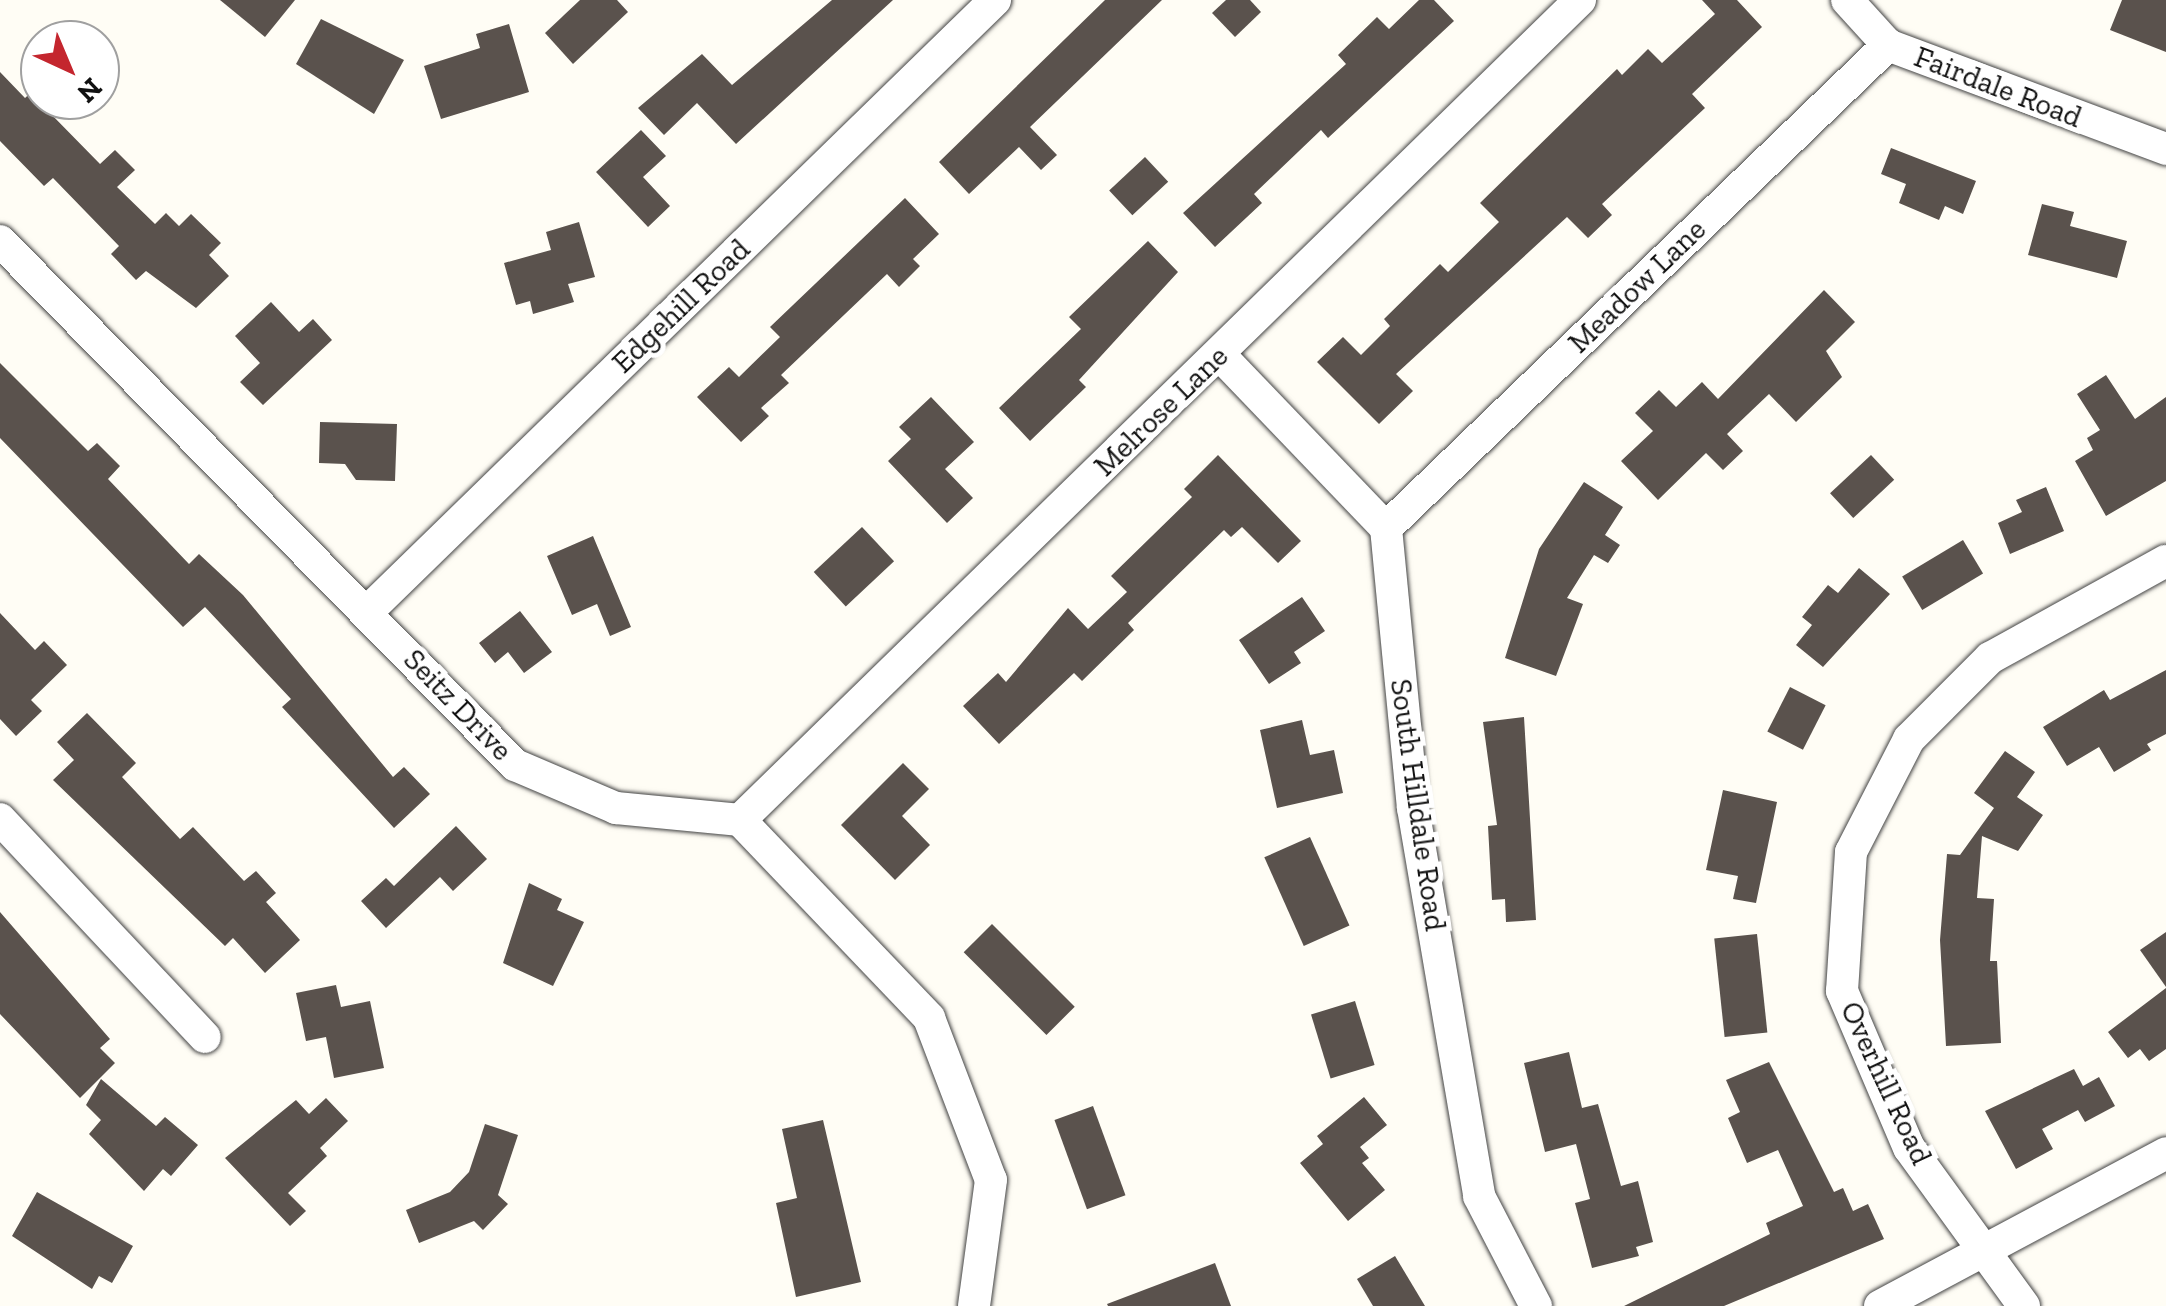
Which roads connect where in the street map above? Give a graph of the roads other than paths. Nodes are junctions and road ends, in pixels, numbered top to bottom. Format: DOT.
graph roads {
  1 [pos="994,0"];
  2 [pos="1580,0"];
  3 [pos="1847,0"];
  4 [pos="1888,45"];
  5 [pos="2166,148"];
  6 [pos="0,241"];
  7 [pos="1220,354"];
  8 [pos="1386,528"];
  9 [pos="2166,561"];
  10 [pos="367,612"];
  11 [pos="0,819"];
  12 [pos="740,820"];
  13 [pos="205,1037"];
  14 [pos="2166,1153"];
  15 [pos="1986,1255"];
  16 [pos="974,1306"];
  17 [pos="1536,1306"];
  18 [pos="1880,1306"];
  19 [pos="2024,1306"];
  1 -- 10 [label="street, Edgehill Road"];
  2 -- 7 [label="street, Melrose Lane"];
  3 -- 4 [label="street, Fairdale Road"];
  4 -- 5 [label="street, Fairdale Road"];
  4 -- 8 [label="street, Meadow Lane"];
  6 -- 10 [label="street, Seitz Drive"];
  7 -- 8 [label="street"];
  7 -- 12 [label="street, Melrose Lane"];
  8 -- 17 [label="street, South Hilldale Road"];
  9 -- 15 [label="street, Overhill Road"];
  10 -- 12 [label="street, Seitz Drive"];
  11 -- 13 [label="street"];
  12 -- 16 [label="street"];
  14 -- 15 [label="street"];
  15 -- 18 [label="street"];
  15 -- 19 [label="street, Overhill Road"];
}
